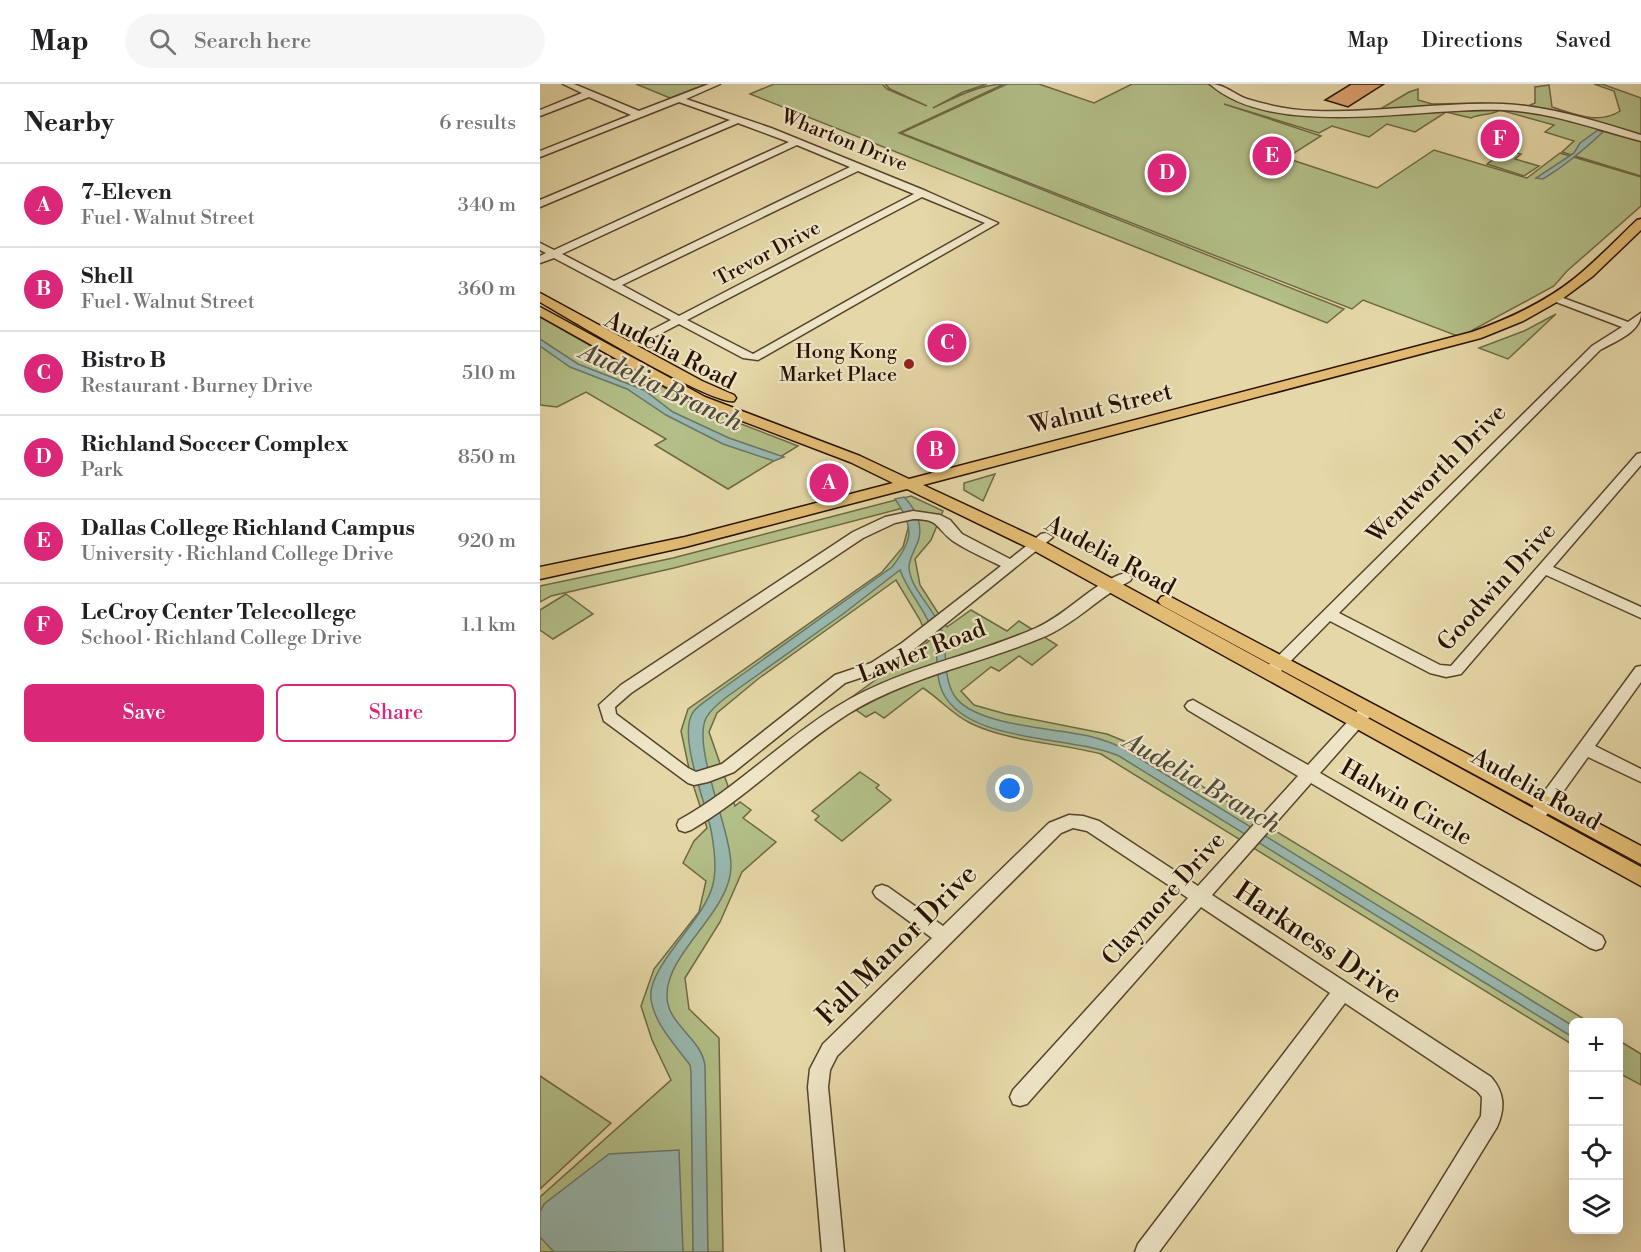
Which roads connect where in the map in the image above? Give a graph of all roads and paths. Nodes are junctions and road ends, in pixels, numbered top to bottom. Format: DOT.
graph roads {
  1 [pos="567,84"];
  2 [pos="717,84"];
  3 [pos="1214,84"];
  4 [pos="591,93"];
  5 [pos="679,99"];
  6 [pos="540,113"];
  7 [pos="640,115"];
  8 [pos="739,119"];
  9 [pos="1641,138"];
  10 [pos="797,142"];
  11 [pos="540,154"];
  12 [pos="858,167"];
  13 [pos="923,193"];
  14 [pos="540,204"];
  15 [pos="1641,223"];
  16 [pos="1641,237"];
  17 [pos="540,246"];
  18 [pos="554,253"];
  19 [pos="540,260"];
  20 [pos="614,285"];
  21 [pos="540,301"];
  22 [pos="1561,301"];
  23 [pos="1641,316"];
  24 [pos="679,320"];
  25 [pos="1631,327"];
  26 [pos="1433,348"];
  27 [pos="622,350"];
  28 [pos="1403,365"];
  29 [pos="1295,388"];
  30 [pos="1641,457"];
  31 [pos="926,484"];
  32 [pos="966,511"];
  33 [pos="947,526"];
  34 [pos="1041,541"];
  35 [pos="1009,566"];
  36 [pos="1545,569"];
  37 [pos="540,573"];
  38 [pos="1118,581"];
  39 [pos="540,583"];
  40 [pos="1641,613"];
  41 [pos="1328,614"];
  42 [pos="1276,667"];
  43 [pos="1641,671"];
  44 [pos="1192,706"];
  45 [pos="1363,715"];
  46 [pos="1585,748"];
  47 [pos="1310,774"];
  48 [pos="1641,776"];
  49 [pos="1540,812"];
  50 [pos="1076,820"];
  51 [pos="685,825"];
  52 [pos="1641,856"];
  53 [pos="1641,877"];
  54 [pos="882,892"];
  55 [pos="1200,897"];
  56 [pos="943,936"];
  57 [pos="1596,942"];
  58 [pos="1343,991"];
  59 [pos="1020,1097"];
  60 [pos="833,1252"];
  61 [pos="1146,1252"];
  62 [pos="1408,1252"];
  1 -- 4 [label="street"];
  2 -- 5 [label="street"];
  3 -- 9 [label="street"];
  4 -- 6 [label="street"];
  4 -- 7 [label="street"];
  5 -- 7 [label="street"];
  5 -- 8 [label="street, Wharton Drive"];
  7 -- 11 [label="street"];
  8 -- 10 [label="street, Wharton Drive"];
  8 -- 14 [label="street"];
  10 -- 12 [label="street, Wharton Drive"];
  10 -- 18 [label="street"];
  12 -- 13 [label="street, Wharton Drive"];
  12 -- 20 [label="street"];
  13 -- 24 [label="street, Trevor Drive"];
  13 -- 24 [label="street, Wharton Drive"];
  15 -- 22 [label="main road, Walnut Street"];
  16 -- 22 [label="main road, Walnut Street"];
  17 -- 18 [label="street"];
  18 -- 19 [label="street"];
  18 -- 20 [label="street"];
  20 -- 24 [label="street"];
  21 -- 27 [label="main road, Audelia Road"];
  22 -- 25 [label="street"];
  22 -- 26 [label="main road, Walnut Street"];
  22 -- 28 [label="main road, Walnut Street"];
  23 -- 25 [label="street, Wentworth Drive"];
  24 -- 27 [label="street, Trevor Drive"];
  25 -- 41 [label="street, Wentworth Drive"];
  26 -- 28 [label="main road"];
  26 -- 29 [label="main road, Walnut Street"];
  27 -- 31 [label="main road, Audelia Road"];
  28 -- 29 [label="main road, Walnut Street"];
  29 -- 31 [label="main road, Walnut Street"];
  30 -- 36 [label="street, Goodwin Drive"];
  31 -- 32 [label="main road, Audelia Road"];
  31 -- 34 [label="main road, Audelia Road"];
  31 -- 37 [label="main road, Walnut Street"];
  31 -- 39 [label="main road, Walnut Street"];
  32 -- 33 [label="street"];
  32 -- 34 [label="main road, Audelia Road"];
  33 -- 35 [label="street"];
  33 -- 35 [label="street"];
  34 -- 35 [label="street"];
  34 -- 38 [label="main road, Audelia Road"];
  36 -- 40 [label="street"];
  36 -- 41 [label="street, Goodwin Drive"];
  38 -- 42 [label="main road, Audelia Road"];
  38 -- 51 [label="street, Lawler Road"];
  41 -- 42 [label="street, Wentworth Drive"];
  42 -- 45 [label="main road, Audelia Road"];
  43 -- 46 [label="street"];
  44 -- 47 [label="street, Halwin Circle"];
  45 -- 47 [label="street, Claymore Drive"];
  45 -- 49 [label="main road, Audelia Road"];
  46 -- 48 [label="street"];
  46 -- 49 [label="street"];
  47 -- 55 [label="street, Claymore Drive"];
  47 -- 57 [label="street, Halwin Circle"];
  49 -- 52 [label="main road, Audelia Road"];
  49 -- 53 [label="main road, Audelia Road"];
  50 -- 55 [label="street, Harkness Drive"];
  50 -- 56 [label="street, Fall Manor Drive"];
  54 -- 56 [label="street"];
  55 -- 58 [label="street, Harkness Drive"];
  55 -- 59 [label="street, Claymore Drive"];
  56 -- 60 [label="street, Fall Manor Drive"];
  58 -- 61 [label="street"];
  58 -- 62 [label="street, Harkness Drive"];
}
